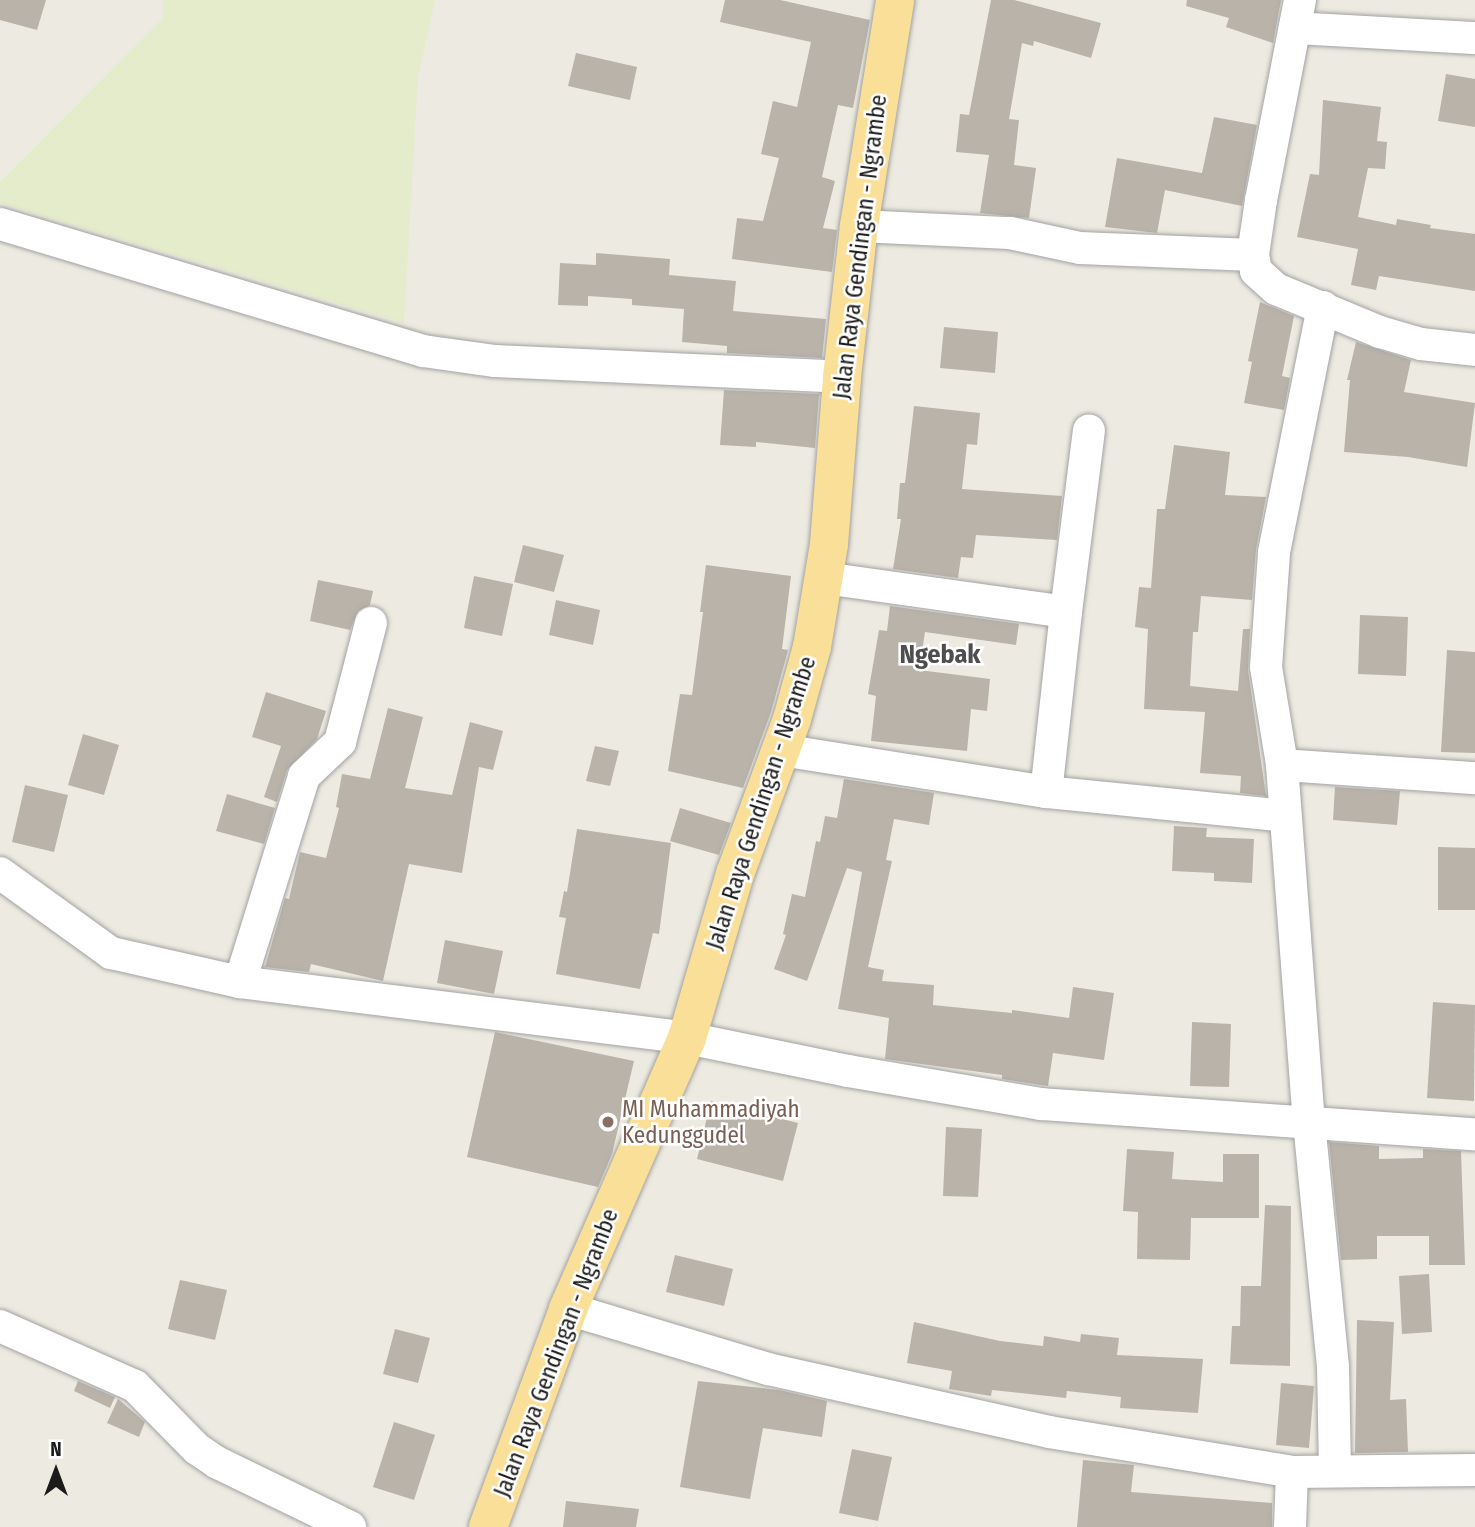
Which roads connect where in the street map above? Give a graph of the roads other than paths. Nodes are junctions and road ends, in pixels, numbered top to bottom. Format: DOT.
graph roads {
  1 [pos="895,0"];
  2 [pos="1298,14"];
  3 [pos="1475,38"];
  4 [pos="0,223"];
  5 [pos="859,226"];
  6 [pos="1253,256"];
  7 [pos="1323,307"];
  8 [pos="1475,350"];
  9 [pos="842,377"];
  10 [pos="1089,430"];
  11 [pos="824,578"];
  12 [pos="1066,612"];
  13 [pos="371,623"];
  14 [pos="781,750"];
  15 [pos="1282,765"];
  16 [pos="1475,778"];
  17 [pos="1046,792"];
  18 [pos="1285,816"];
  19 [pos="0,873"];
  20 [pos="240,982"];
  21 [pos="687,1038"];
  22 [pos="1309,1122"];
  23 [pos="1475,1134"];
  24 [pos="568,1309"];
  25 [pos="0,1326"];
  26 [pos="1335,1469"];
  27 [pos="1475,1470"];
  28 [pos="1292,1472"];
  29 [pos="350,1527"];
  30 [pos="488,1527"];
  31 [pos="1290,1527"];
  1 -- 5 [label="main road, Jalan Raya Gendingan - Ngrambe"];
  2 -- 3 [label="street"];
  2 -- 6 [label="street"];
  4 -- 9 [label="street"];
  5 -- 6 [label="street"];
  5 -- 9 [label="main road, Jalan Raya Gendingan - Ngrambe"];
  6 -- 7 [label="street"];
  7 -- 8 [label="street"];
  7 -- 15 [label="street"];
  9 -- 11 [label="main road, Jalan Raya Gendingan - Ngrambe"];
  10 -- 12 [label="street"];
  11 -- 12 [label="street"];
  11 -- 14 [label="main road, Jalan Raya Gendingan - Ngrambe"];
  12 -- 17 [label="street"];
  13 -- 20 [label="street"];
  14 -- 17 [label="street"];
  14 -- 21 [label="main road, Jalan Raya Gendingan - Ngrambe"];
  15 -- 16 [label="street"];
  15 -- 18 [label="street"];
  17 -- 18 [label="street"];
  18 -- 22 [label="street"];
  19 -- 20 [label="street"];
  20 -- 21 [label="street"];
  21 -- 22 [label="street"];
  21 -- 24 [label="main road, Jalan Raya Gendingan - Ngrambe"];
  22 -- 23 [label="street"];
  22 -- 26 [label="street"];
  24 -- 28 [label="street"];
  24 -- 30 [label="main road, Jalan Raya Gendingan - Ngrambe"];
  25 -- 29 [label="street"];
  26 -- 27 [label="street"];
  26 -- 28 [label="street"];
  28 -- 31 [label="street"];
}
